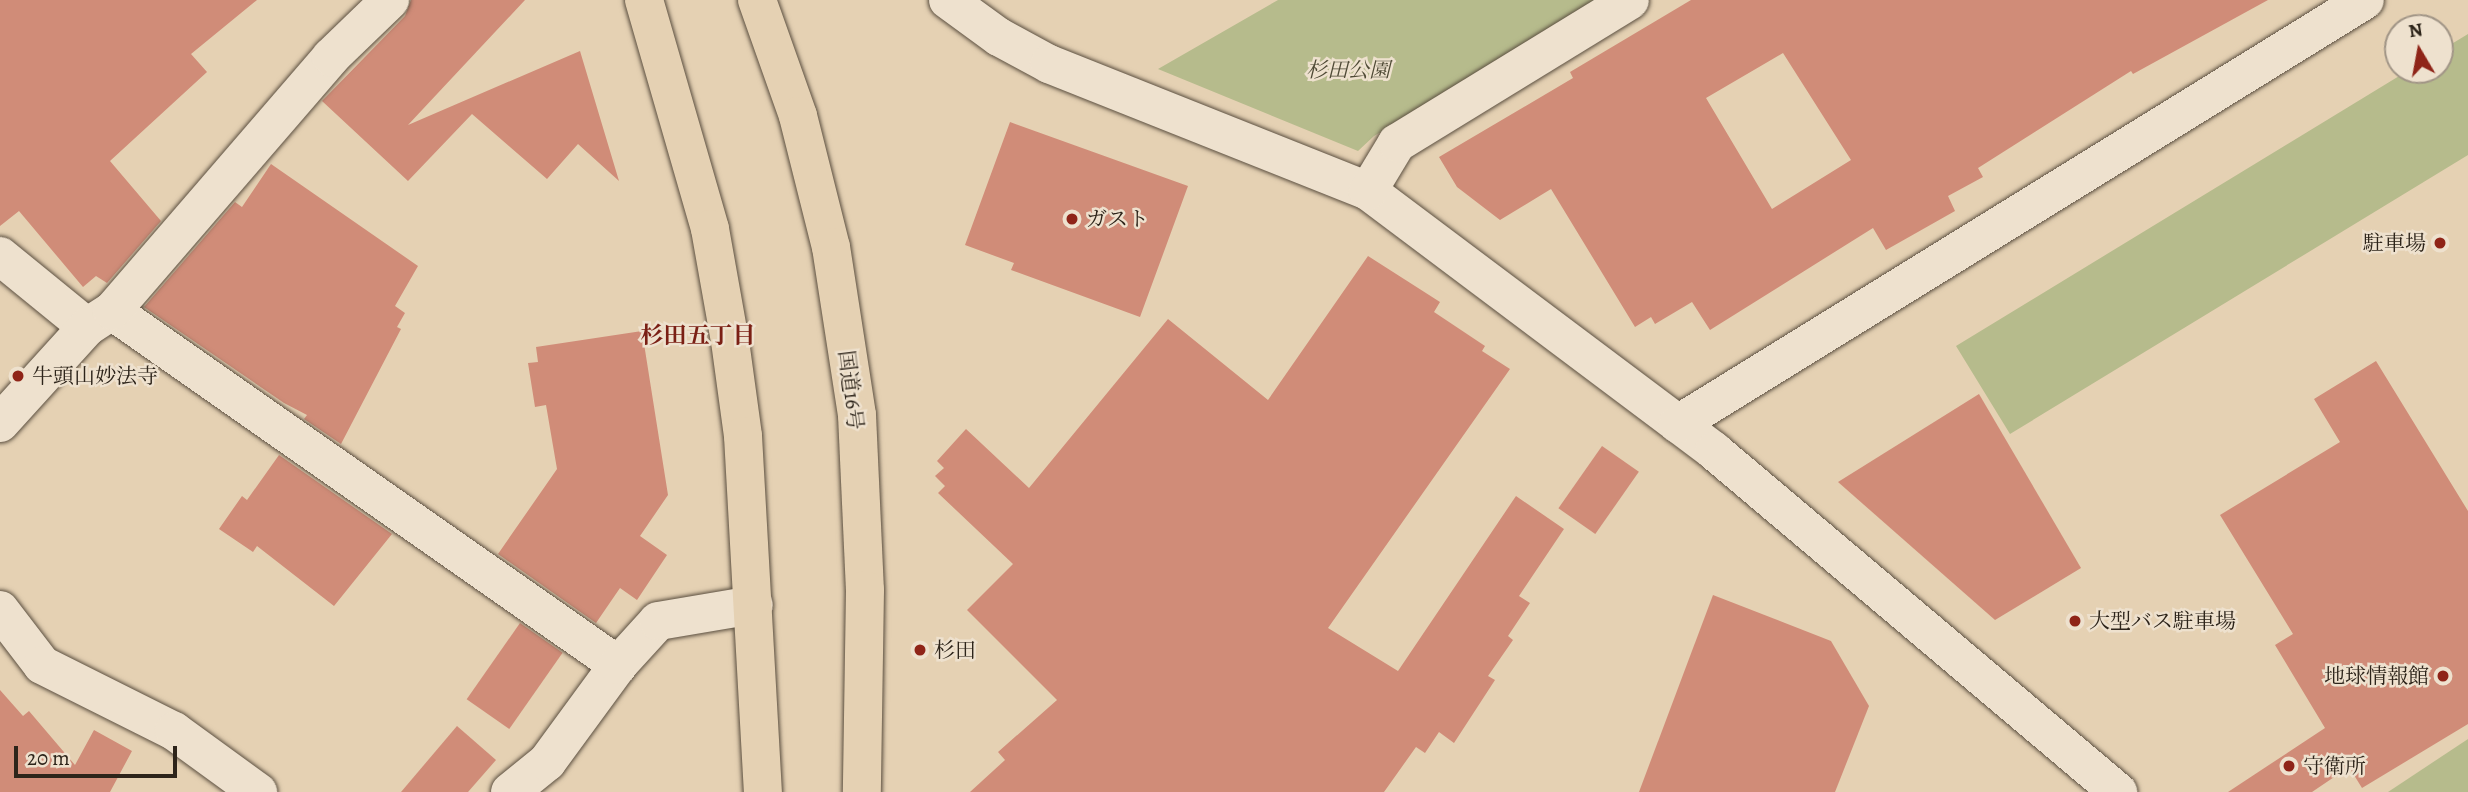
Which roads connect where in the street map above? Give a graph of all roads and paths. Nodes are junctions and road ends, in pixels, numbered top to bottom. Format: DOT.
graph roads {
  1 [pos="390,0"];
  2 [pos="644,0"];
  3 [pos="757,0"];
  4 [pos="948,0"];
  5 [pos="1630,0"];
  6 [pos="2365,0"];
  7 [pos="1367,191"];
  8 [pos="0,256"];
  9 [pos="100,319"];
  10 [pos="0,423"];
  11 [pos="1678,424"];
  12 [pos="754,605"];
  13 [pos="0,610"];
  14 [pos="618,665"];
  15 [pos="258,792"];
  16 [pos="510,792"];
  17 [pos="763,792"];
  18 [pos="862,792"];
  19 [pos="2118,792"];
  1 -- 9 [label="street"];
  2 -- 12 [label="highway"];
  3 -- 18 [label="highway, 国道16号"];
  4 -- 7 [label="street"];
  5 -- 7 [label="street"];
  6 -- 11 [label="street"];
  7 -- 11 [label="street"];
  8 -- 9 [label="street"];
  9 -- 10 [label="street"];
  9 -- 14 [label="street"];
  11 -- 19 [label="street"];
  12 -- 14 [label="street"];
  12 -- 17 [label="highway"];
  13 -- 15 [label="street"];
  14 -- 16 [label="street"];
}
